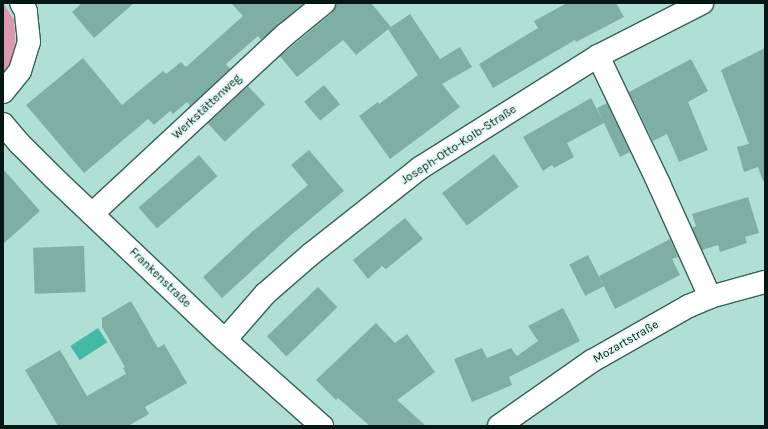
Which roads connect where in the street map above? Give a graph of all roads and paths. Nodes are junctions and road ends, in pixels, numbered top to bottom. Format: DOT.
graph roads {
  1 [pos="324,3"];
  2 [pos="702,3"];
  3 [pos="27,6"];
  4 [pos="598,56"];
  5 [pos="3,92"];
  6 [pos="3,124"];
  7 [pos="92,214"];
  8 [pos="765,282"];
  9 [pos="710,297"];
  10 [pos="225,340"];
  11 [pos="322,426"];
  12 [pos="499,426"];
  1 -- 7 [label="street, Werkstättenweg"];
  2 -- 4 [label="street, Joseph-Otto-Kolb-Straße"];
  3 -- 5 [label="street"];
  4 -- 9 [label="street"];
  4 -- 10 [label="street, Joseph-Otto-Kolb-Straße"];
  6 -- 7 [label="street, Frankenstraße"];
  7 -- 10 [label="street, Frankenstraße"];
  8 -- 9 [label="street, Mozartstraße"];
  9 -- 12 [label="street, Mozartstraße"];
  10 -- 11 [label="street, Frankenstraße"];
}
